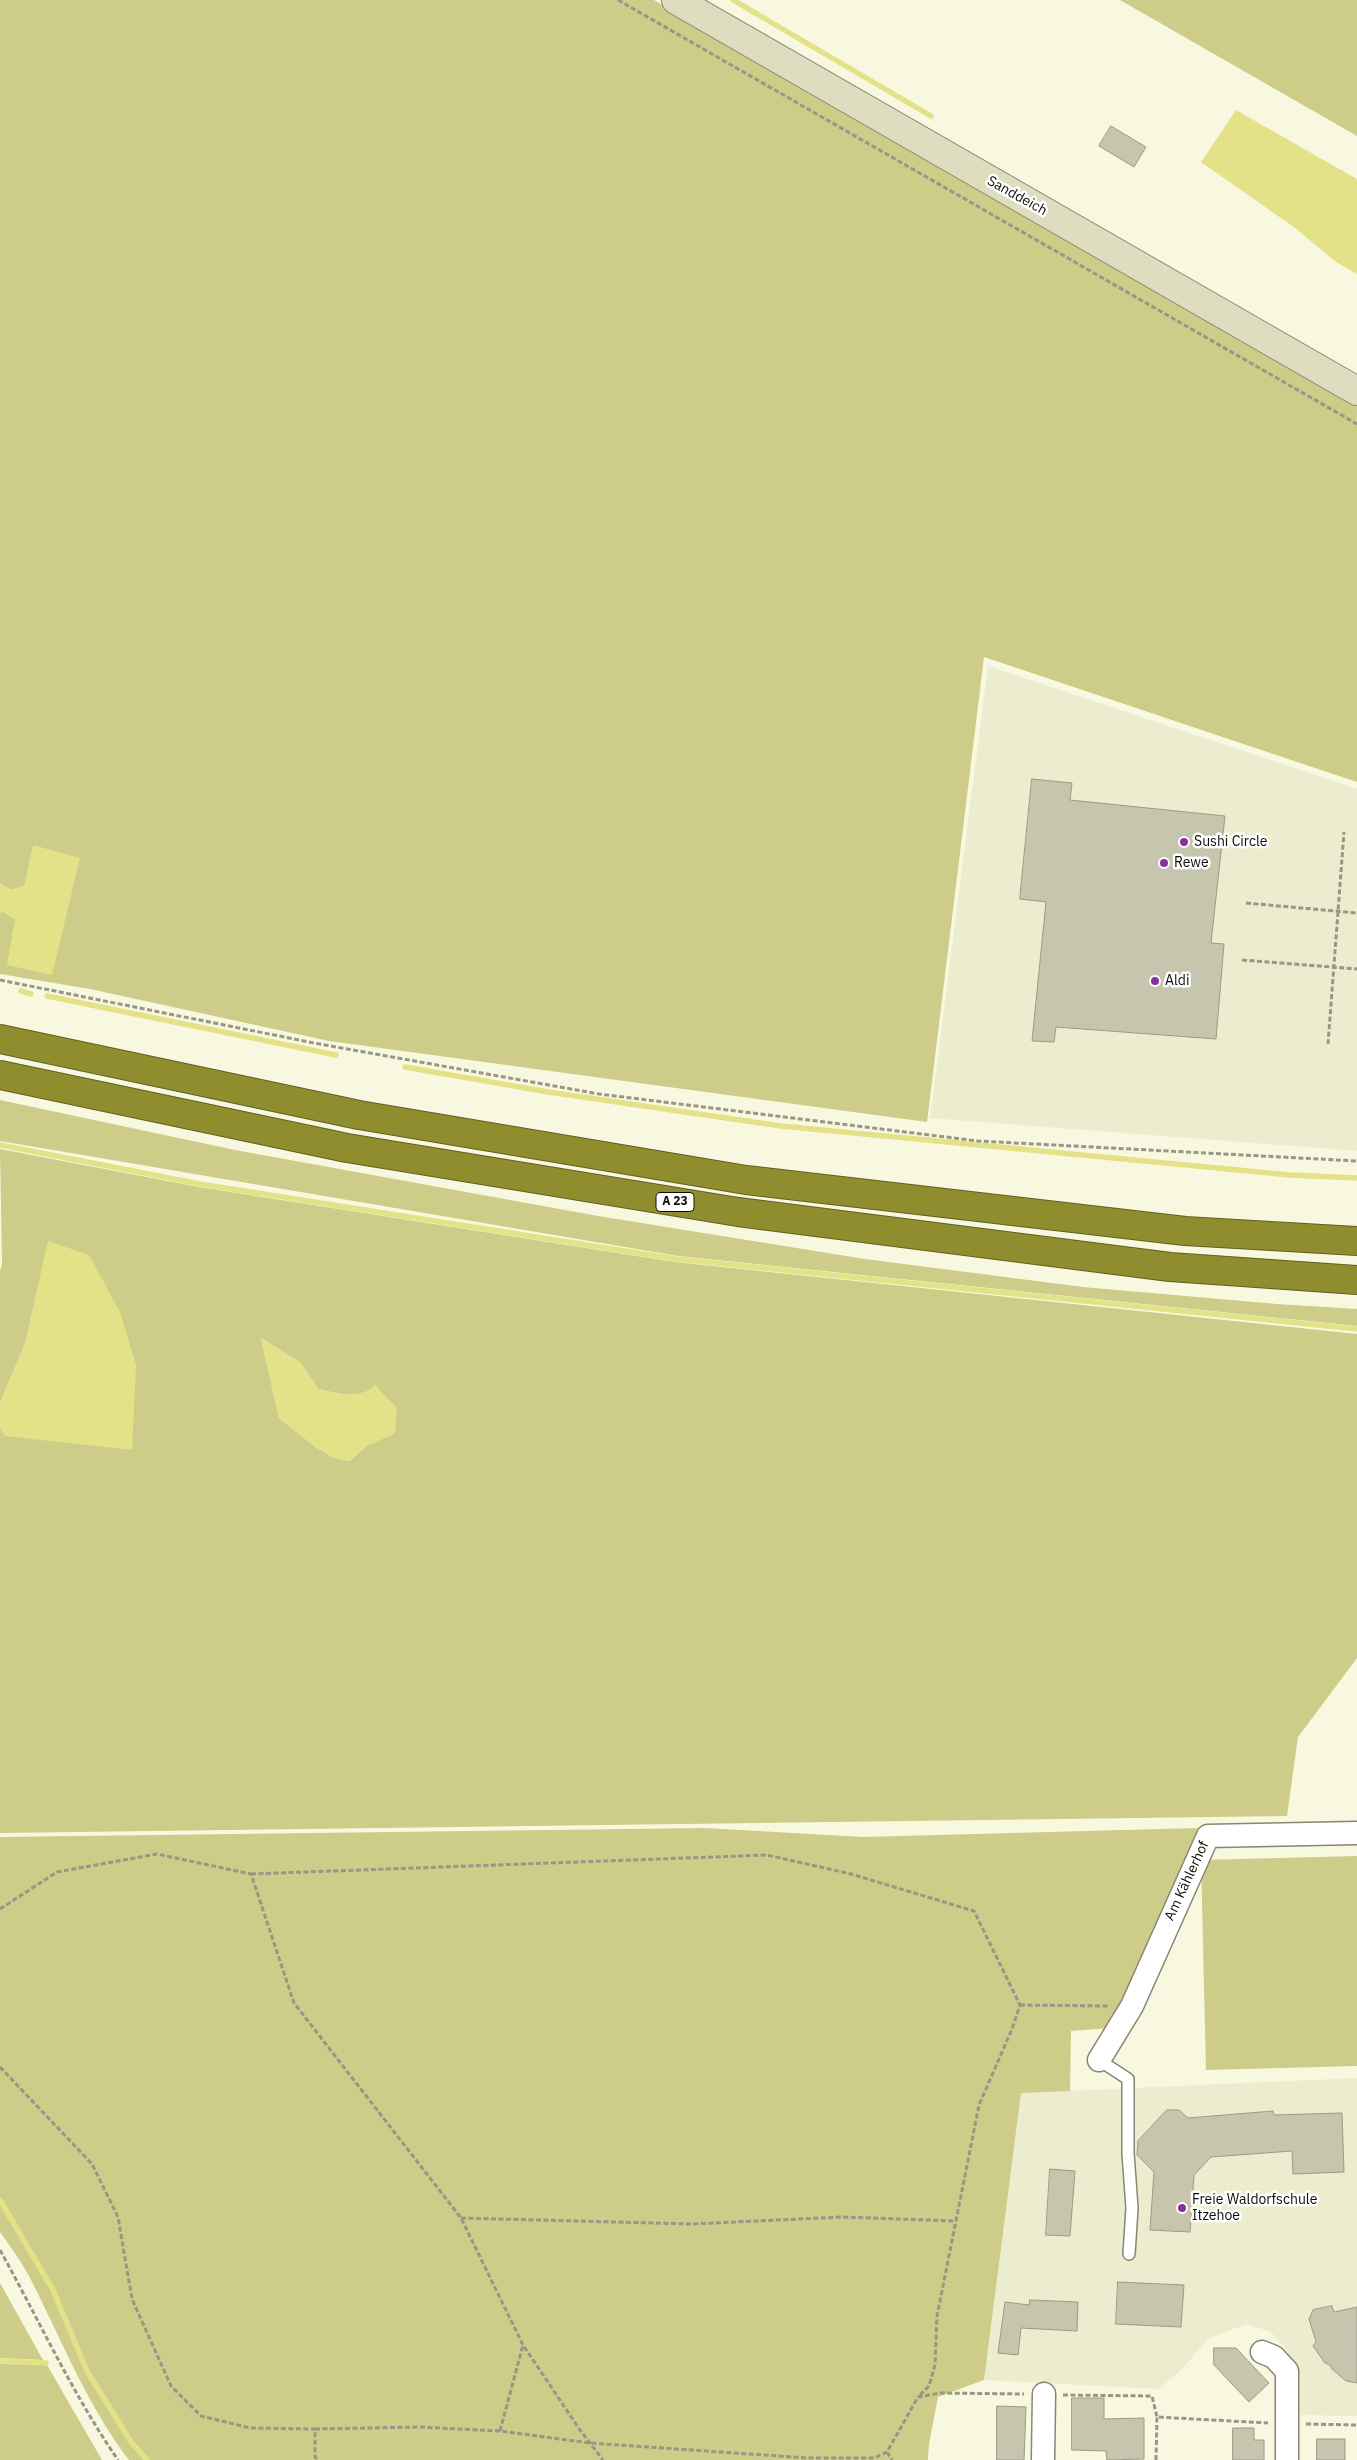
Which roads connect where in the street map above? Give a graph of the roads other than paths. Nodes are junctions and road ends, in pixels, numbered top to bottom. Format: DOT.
graph roads {
  1 [pos="676,0"];
  2 [pos="1357,391"];
  3 [pos="0,1039"];
  4 [pos="0,1075"];
  5 [pos="1357,1241"];
  6 [pos="1357,1280"];
  7 [pos="1357,1833"];
  8 [pos="1099,2060"];
  9 [pos="1129,2254"];
  10 [pos="1262,2352"];
  11 [pos="1044,2394"];
  12 [pos="1043,2460"];
  13 [pos="1287,2460"];
  1 -- 2 [label="street, Sanddeich"];
  3 -- 5 [label="highway"];
  4 -- 6 [label="highway, A 23"];
  7 -- 8 [label="street, Am Kählerhof"];
  8 -- 9 [label="lane"];
  10 -- 13 [label="street"];
  11 -- 12 [label="street"];
}
